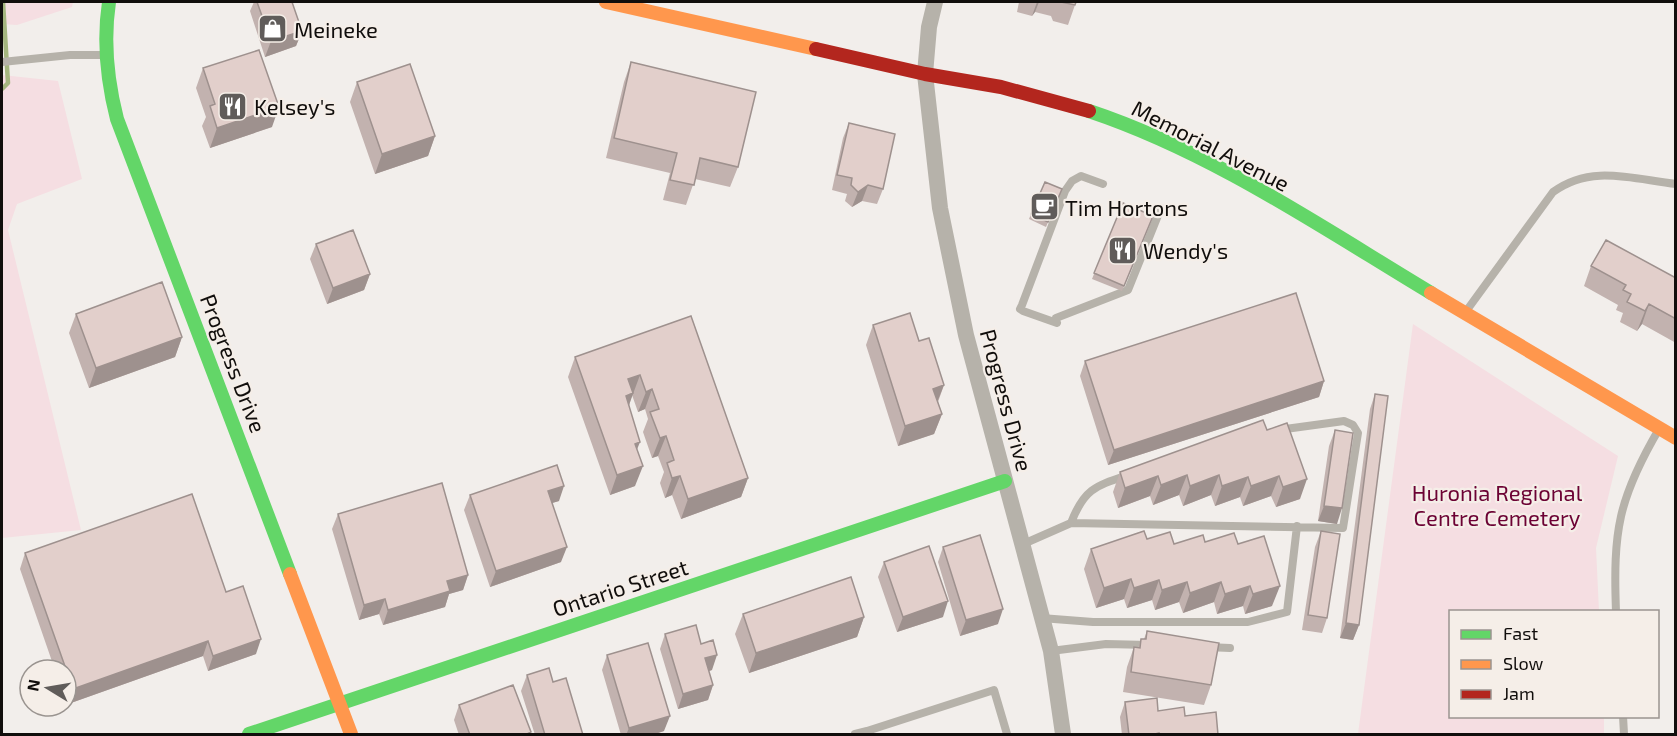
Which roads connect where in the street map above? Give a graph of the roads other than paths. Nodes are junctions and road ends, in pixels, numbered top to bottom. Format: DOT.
graph roads {
  1 [pos="108,2"];
  2 [pos="606,2"];
  3 [pos="935,2"];
  4 [pos="105,56"];
  5 [pos="2,62"];
  6 [pos="925,74"];
  7 [pos="1103,184"];
  8 [pos="1676,184"];
  9 [pos="1161,208"];
  10 [pos="1465,313"];
  11 [pos="1659,428"];
  12 [pos="1267,432"];
  13 [pos="1676,438"];
  14 [pos="1138,472"];
  15 [pos="1005,481"];
  16 [pos="1071,523"];
  17 [pos="1298,526"];
  18 [pos="1021,545"];
  19 [pos="1616,610"];
  20 [pos="1040,618"];
  21 [pos="1163,646"];
  22 [pos="1197,646"];
  23 [pos="1230,648"];
  24 [pos="1051,651"];
  25 [pos="339,702"];
  26 [pos="1623,718"];
  27 [pos="868,733"];
  28 [pos="249,735"];
  29 [pos="351,735"];
  30 [pos="855,735"];
  31 [pos="1007,735"];
  32 [pos="1063,735"];
  33 [pos="1624,735"];
  1 -- 4 [label="street, Progress Drive"];
  2 -- 6 [label="street, Memorial Avenue"];
  3 -- 6 [label="street, Progress Drive"];
  4 -- 5 [label="lane"];
  4 -- 25 [label="street, Progress Drive"];
  6 -- 10 [label="street, Memorial Avenue"];
  6 -- 15 [label="street, Progress Drive"];
  7 -- 9 [label="lane"];
  8 -- 10 [label="lane"];
  10 -- 11 [label="street, Memorial Avenue"];
  11 -- 13 [label="street, Memorial Avenue"];
  11 -- 19 [label="lane"];
  12 -- 17 [label="lane"];
  14 -- 16 [label="lane"];
  15 -- 18 [label="street, Progress Drive"];
  15 -- 25 [label="street, Ontario Street"];
  16 -- 17 [label="lane"];
  16 -- 18 [label="lane"];
  17 -- 20 [label="lane"];
  18 -- 20 [label="street, Progress Drive"];
  20 -- 24 [label="street, Progress Drive"];
  21 -- 24 [label="lane"];
  22 -- 23 [label="lane"];
  24 -- 32 [label="street, Progress Drive"];
  25 -- 28 [label="street, Ontario Street"];
  25 -- 29 [label="street, Progress Drive"];
  26 -- 33 [label="lane"];
  27 -- 30 [label="lane"];
  27 -- 31 [label="lane"];
}
